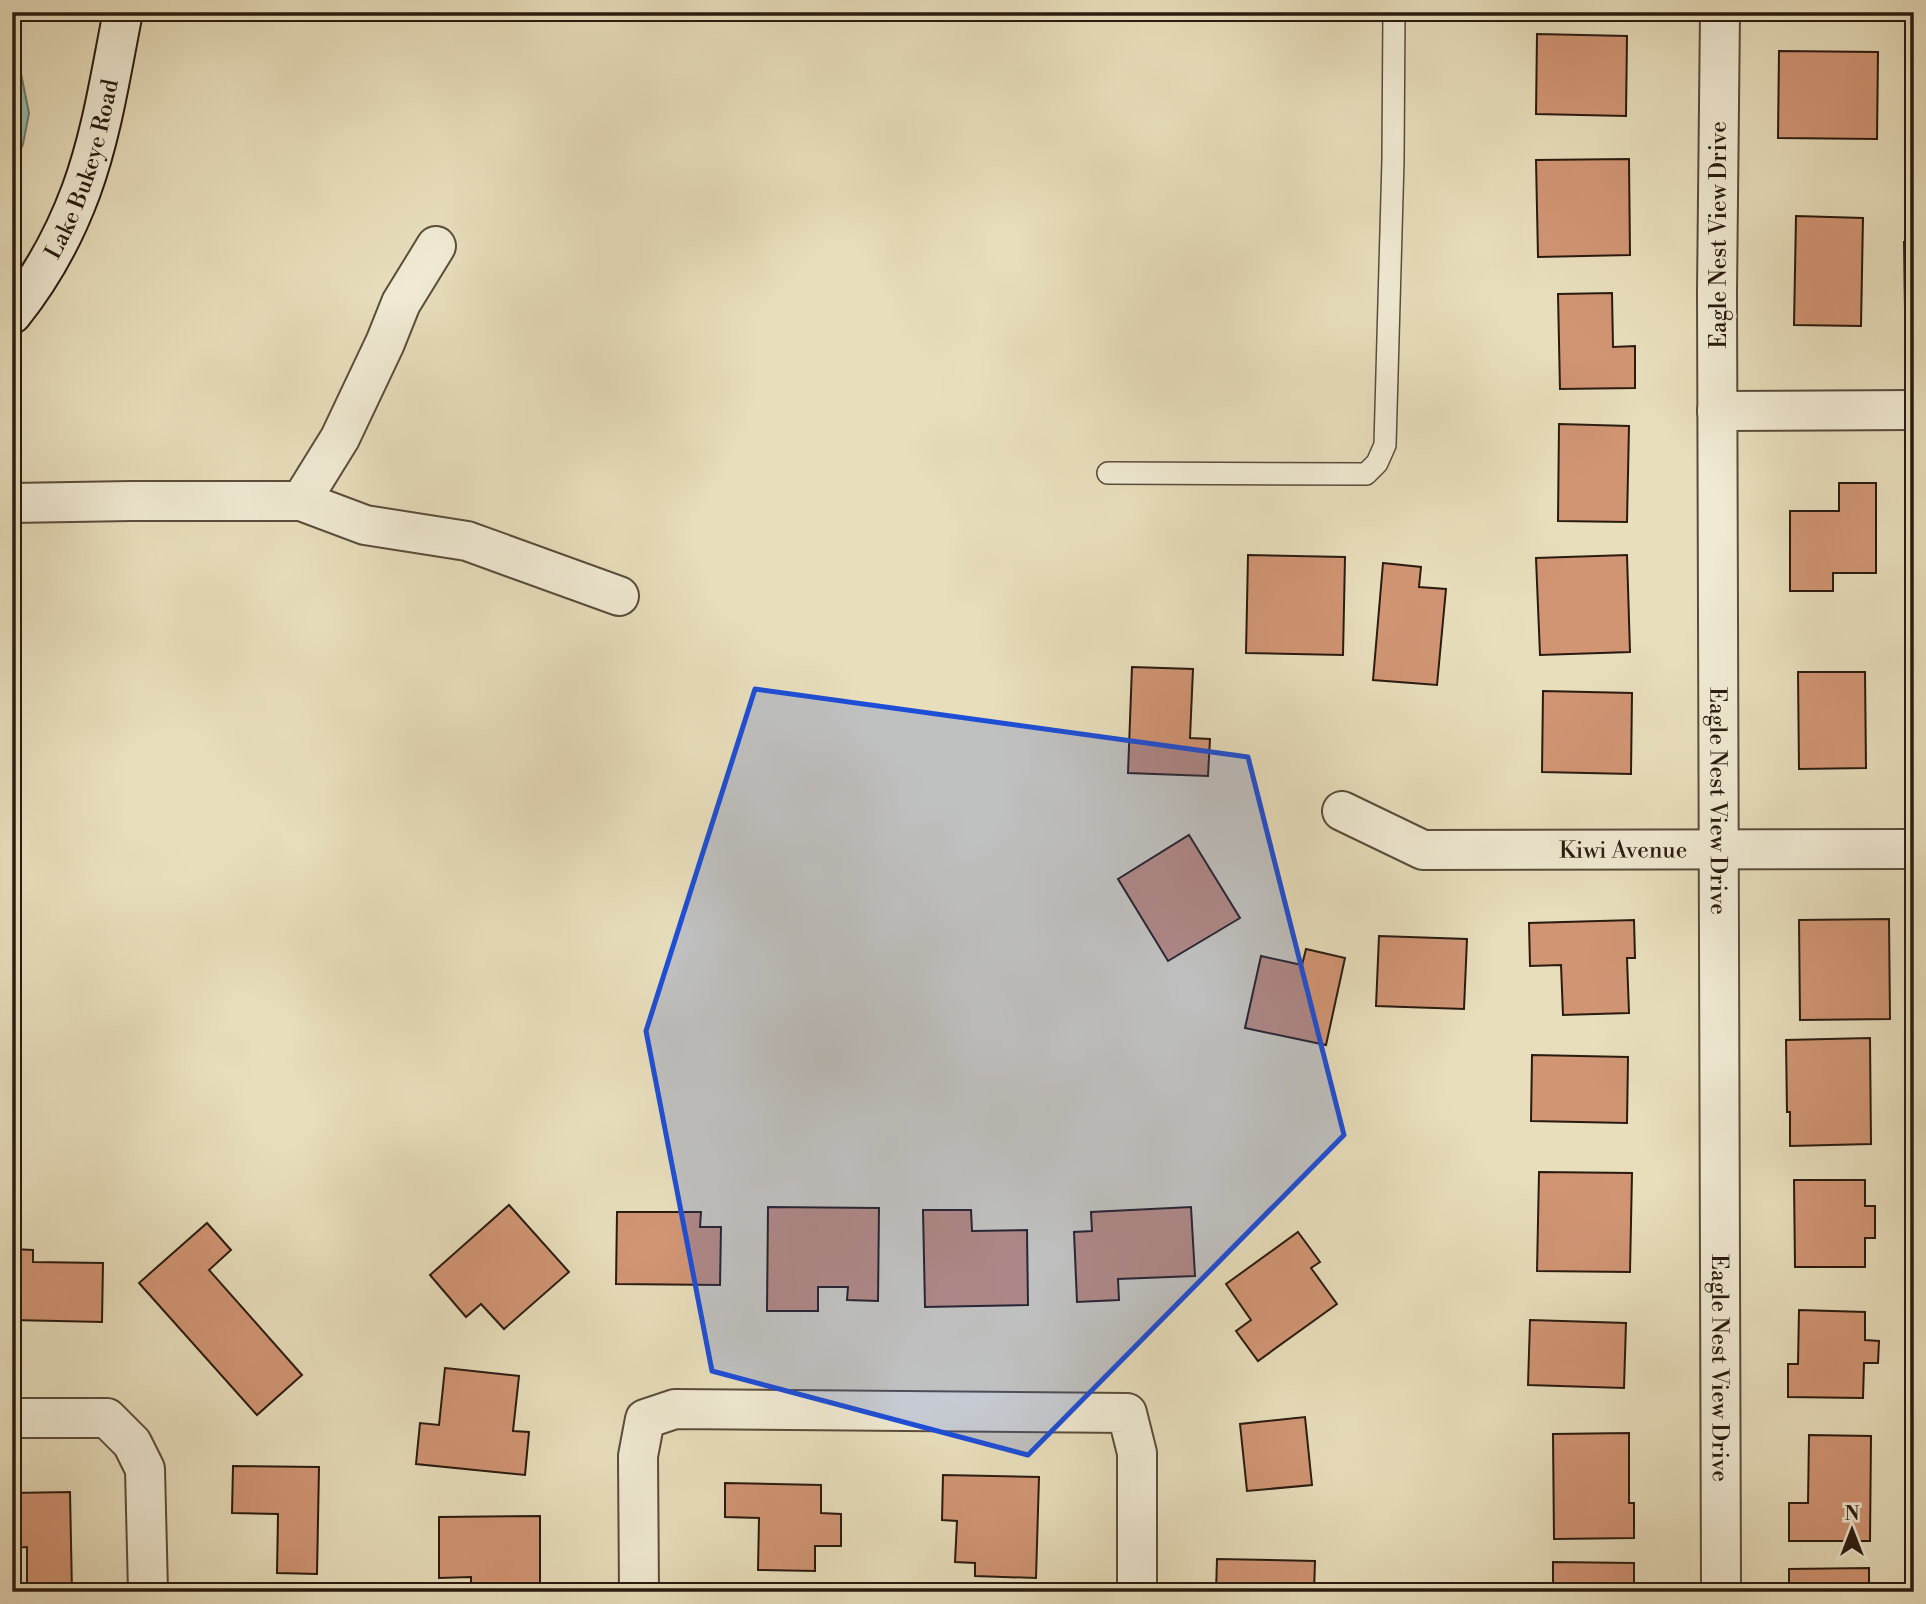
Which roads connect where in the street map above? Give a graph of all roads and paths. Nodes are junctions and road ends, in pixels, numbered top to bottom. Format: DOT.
graph roads {
  1 [pos="123,12"];
  2 [pos="1394,12"];
  3 [pos="1720,12"];
  4 [pos="436,246"];
  5 [pos="12,314"];
  6 [pos="1914,410"];
  7 [pos="1717,411"];
  8 [pos="1108,473"];
  9 [pos="301,501"];
  10 [pos="12,503"];
  11 [pos="619,596"];
  12 [pos="1342,811"];
  13 [pos="1914,849"];
  14 [pos="1719,850"];
  15 [pos="12,1418"];
  16 [pos="148,1592"];
  17 [pos="639,1592"];
  18 [pos="1137,1592"];
  19 [pos="1721,1592"];
  1 -- 5 [label="street, Lake Bukeye Road"];
  2 -- 8 [label="lane"];
  3 -- 7 [label="street, Eagle Nest View Drive"];
  4 -- 9 [label="street"];
  6 -- 7 [label="street"];
  7 -- 14 [label="street, Eagle Nest View Drive"];
  9 -- 10 [label="street"];
  9 -- 11 [label="street"];
  12 -- 14 [label="street, Kiwi Avenue"];
  13 -- 14 [label="street, Kiwi Avenue"];
  14 -- 19 [label="street, Eagle Nest View Drive"];
  15 -- 16 [label="street"];
  17 -- 18 [label="street"];
}
